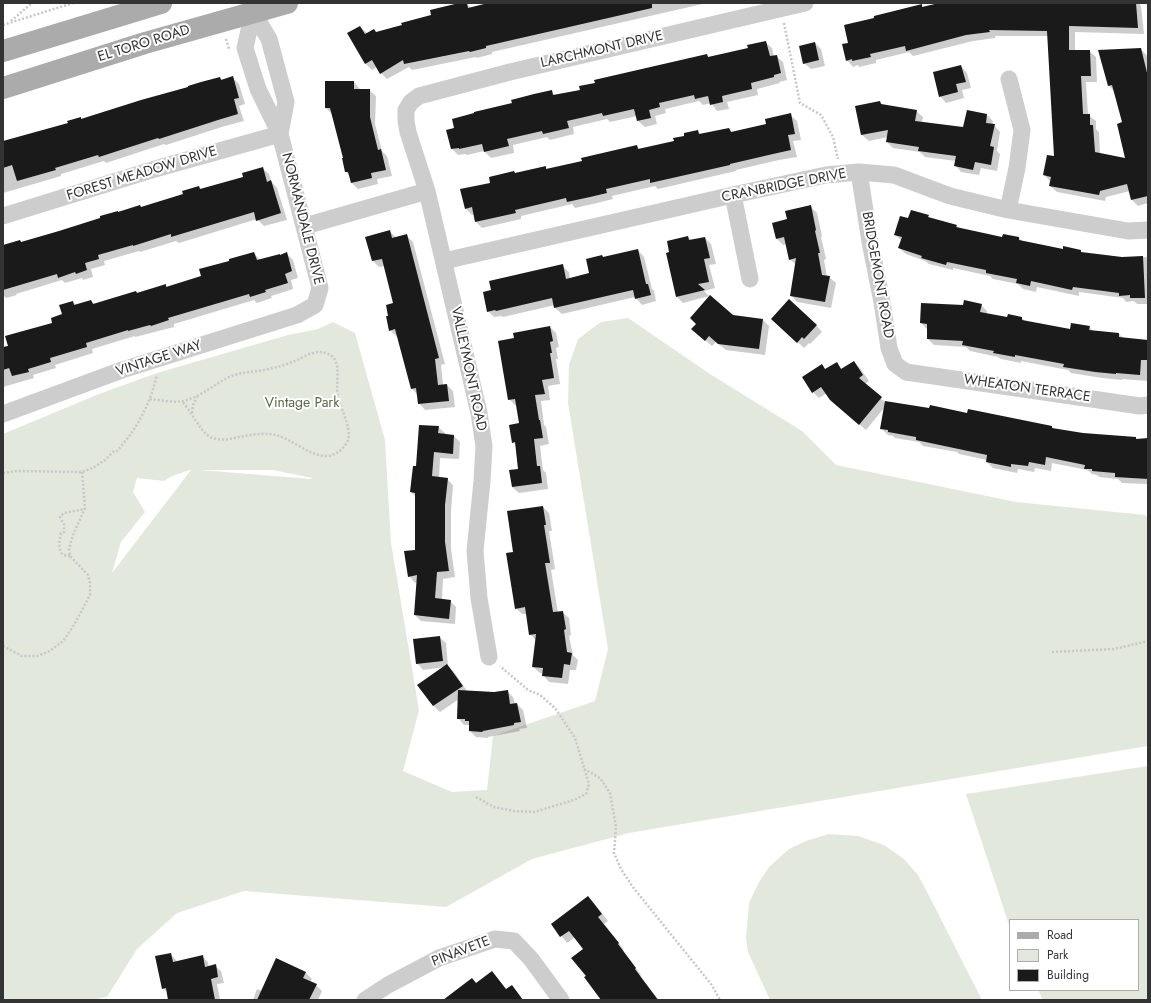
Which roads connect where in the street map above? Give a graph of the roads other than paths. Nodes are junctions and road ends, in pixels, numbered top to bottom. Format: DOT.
graph roads {
  1 [pos="162,3"];
  2 [pos="287,3"];
  3 [pos="805,3"];
  4 [pos="252,12"];
  5 [pos="3,51"];
  6 [pos="1010,79"];
  7 [pos="3,88"];
  8 [pos="406,110"];
  9 [pos="280,134"];
  10 [pos="860,172"];
  11 [pos="426,191"];
  12 [pos="733,194"];
  13 [pos="1008,210"];
  14 [pos="3,216"];
  15 [pos="305,226"];
  16 [pos="1148,230"];
  17 [pos="444,261"];
  18 [pos="750,279"];
  19 [pos="315,305"];
  20 [pos="906,372"];
  21 [pos="1148,405"];
  22 [pos="3,414"];
  23 [pos="489,657"];
  24 [pos="365,1000"];
  25 [pos="561,1000"];
  1 -- 5 [label="main road"];
  2 -- 4 [label="main road, EL TORO ROAD"];
  3 -- 8 [label="street, LARCHMONT DRIVE"];
  4 -- 7 [label="main road, EL TORO ROAD"];
  4 -- 9 [label="street, NORMANDALE DRIVE"];
  4 -- 9 [label="street, NORMANDALE DRIVE"];
  6 -- 13 [label="street"];
  8 -- 11 [label="street, VALLEYMONT ROAD"];
  9 -- 14 [label="street, FOREST MEADOW DRIVE"];
  9 -- 15 [label="street, NORMANDALE DRIVE"];
  10 -- 12 [label="street, CRANBRIDGE DRIVE"];
  10 -- 13 [label="street, CRANBRIDGE DRIVE"];
  10 -- 20 [label="street, BRIDGEMONT ROAD"];
  11 -- 15 [label="street"];
  11 -- 17 [label="street, VALLEYMONT ROAD"];
  12 -- 17 [label="street, CRANBRIDGE DRIVE"];
  12 -- 18 [label="street"];
  13 -- 16 [label="street, CRANBRIDGE DRIVE"];
  15 -- 19 [label="street, NORMANDALE DRIVE"];
  17 -- 23 [label="street, VALLEYMONT ROAD"];
  19 -- 22 [label="street, VINTAGE WAY"];
  20 -- 21 [label="street, WHEATON TERRACE"];
  24 -- 25 [label="street, PINAVETE"];
}
